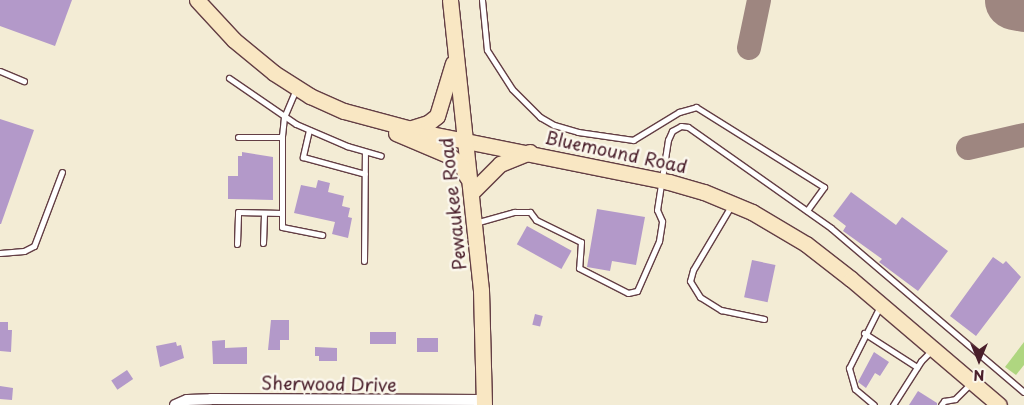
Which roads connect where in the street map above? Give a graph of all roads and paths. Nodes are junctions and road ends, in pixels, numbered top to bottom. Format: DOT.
graph roads {
  1 [pos="197,0"];
  2 [pos="450,0"];
  3 [pos="482,0"];
  4 [pos="456,54"];
  5 [pos="0,71"];
  6 [pos="228,78"];
  7 [pos="24,80"];
  8 [pos="296,88"];
  9 [pos="284,117"];
  10 [pos="381,122"];
  11 [pos="408,129"];
  12 [pos="309,130"];
  13 [pos="238,137"];
  14 [pos="282,137"];
  15 [pos="465,141"];
  16 [pos="365,152"];
  17 [pos="530,152"];
  18 [pos="382,156"];
  19 [pos="62,172"];
  20 [pos="365,174"];
  21 [pos="664,181"];
  22 [pos="470,189"];
  23 [pos="733,203"];
  24 [pos="807,210"];
  25 [pos="264,213"];
  26 [pos="282,213"];
  27 [pos="474,223"];
  28 [pos="322,235"];
  29 [pos="264,243"];
  30 [pos="237,244"];
  31 [pos="0,253"];
  32 [pos="364,261"];
  33 [pos="881,304"];
  34 [pos="764,319"];
  35 [pos="864,333"];
  36 [pos="934,348"];
  37 [pos="917,367"];
  38 [pos="972,381"];
  39 [pos="1024,392"];
  40 [pos="956,402"];
  41 [pos="484,403"];
  42 [pos="175,405"];
  43 [pos="874,405"];
  44 [pos="893,405"];
  45 [pos="941,405"];
  46 [pos="999,405"];
  1 -- 8 [label="main road, Bluemound Road"];
  2 -- 4 [label="main road, Pewaukee Road"];
  3 -- 24 [label="lane"];
  4 -- 11 [label="main road"];
  4 -- 15 [label="main road, Pewaukee Road"];
  5 -- 7 [label="lane"];
  6 -- 9 [label="lane"];
  8 -- 9 [label="lane"];
  8 -- 10 [label="main road, Bluemound Road"];
  9 -- 12 [label="lane"];
  9 -- 14 [label="lane"];
  10 -- 11 [label="main road, Bluemound Road"];
  10 -- 22 [label="main road"];
  11 -- 15 [label="main road, Bluemound Road"];
  12 -- 16 [label="lane"];
  12 -- 20 [label="lane"];
  13 -- 14 [label="lane"];
  14 -- 26 [label="lane"];
  15 -- 17 [label="main road, Bluemound Road"];
  15 -- 22 [label="main road, Pewaukee Road"];
  16 -- 18 [label="lane"];
  16 -- 20 [label="lane"];
  17 -- 21 [label="main road, Bluemound Road"];
  17 -- 22 [label="main road"];
  19 -- 31 [label="lane"];
  20 -- 32 [label="lane"];
  21 -- 23 [label="main road, Bluemound Road"];
  21 -- 24 [label="lane"];
  21 -- 27 [label="lane"];
  22 -- 27 [label="main road, Pewaukee Road"];
  23 -- 33 [label="main road, Bluemound Road"];
  23 -- 34 [label="lane"];
  24 -- 39 [label="lane"];
  25 -- 26 [label="lane"];
  25 -- 29 [label="lane"];
  25 -- 30 [label="lane"];
  26 -- 28 [label="lane"];
  27 -- 41 [label="main road, Pewaukee Road"];
  33 -- 35 [label="lane"];
  33 -- 36 [label="main road, Bluemound Road"];
  35 -- 37 [label="lane"];
  35 -- 43 [label="lane"];
  36 -- 37 [label="lane"];
  36 -- 38 [label="main road, Bluemound Road"];
  37 -- 44 [label="lane"];
  38 -- 40 [label="lane"];
  38 -- 46 [label="main road, Bluemound Road"];
  40 -- 45 [label="lane"];
  41 -- 42 [label="street, Sherwood Drive"];
}
